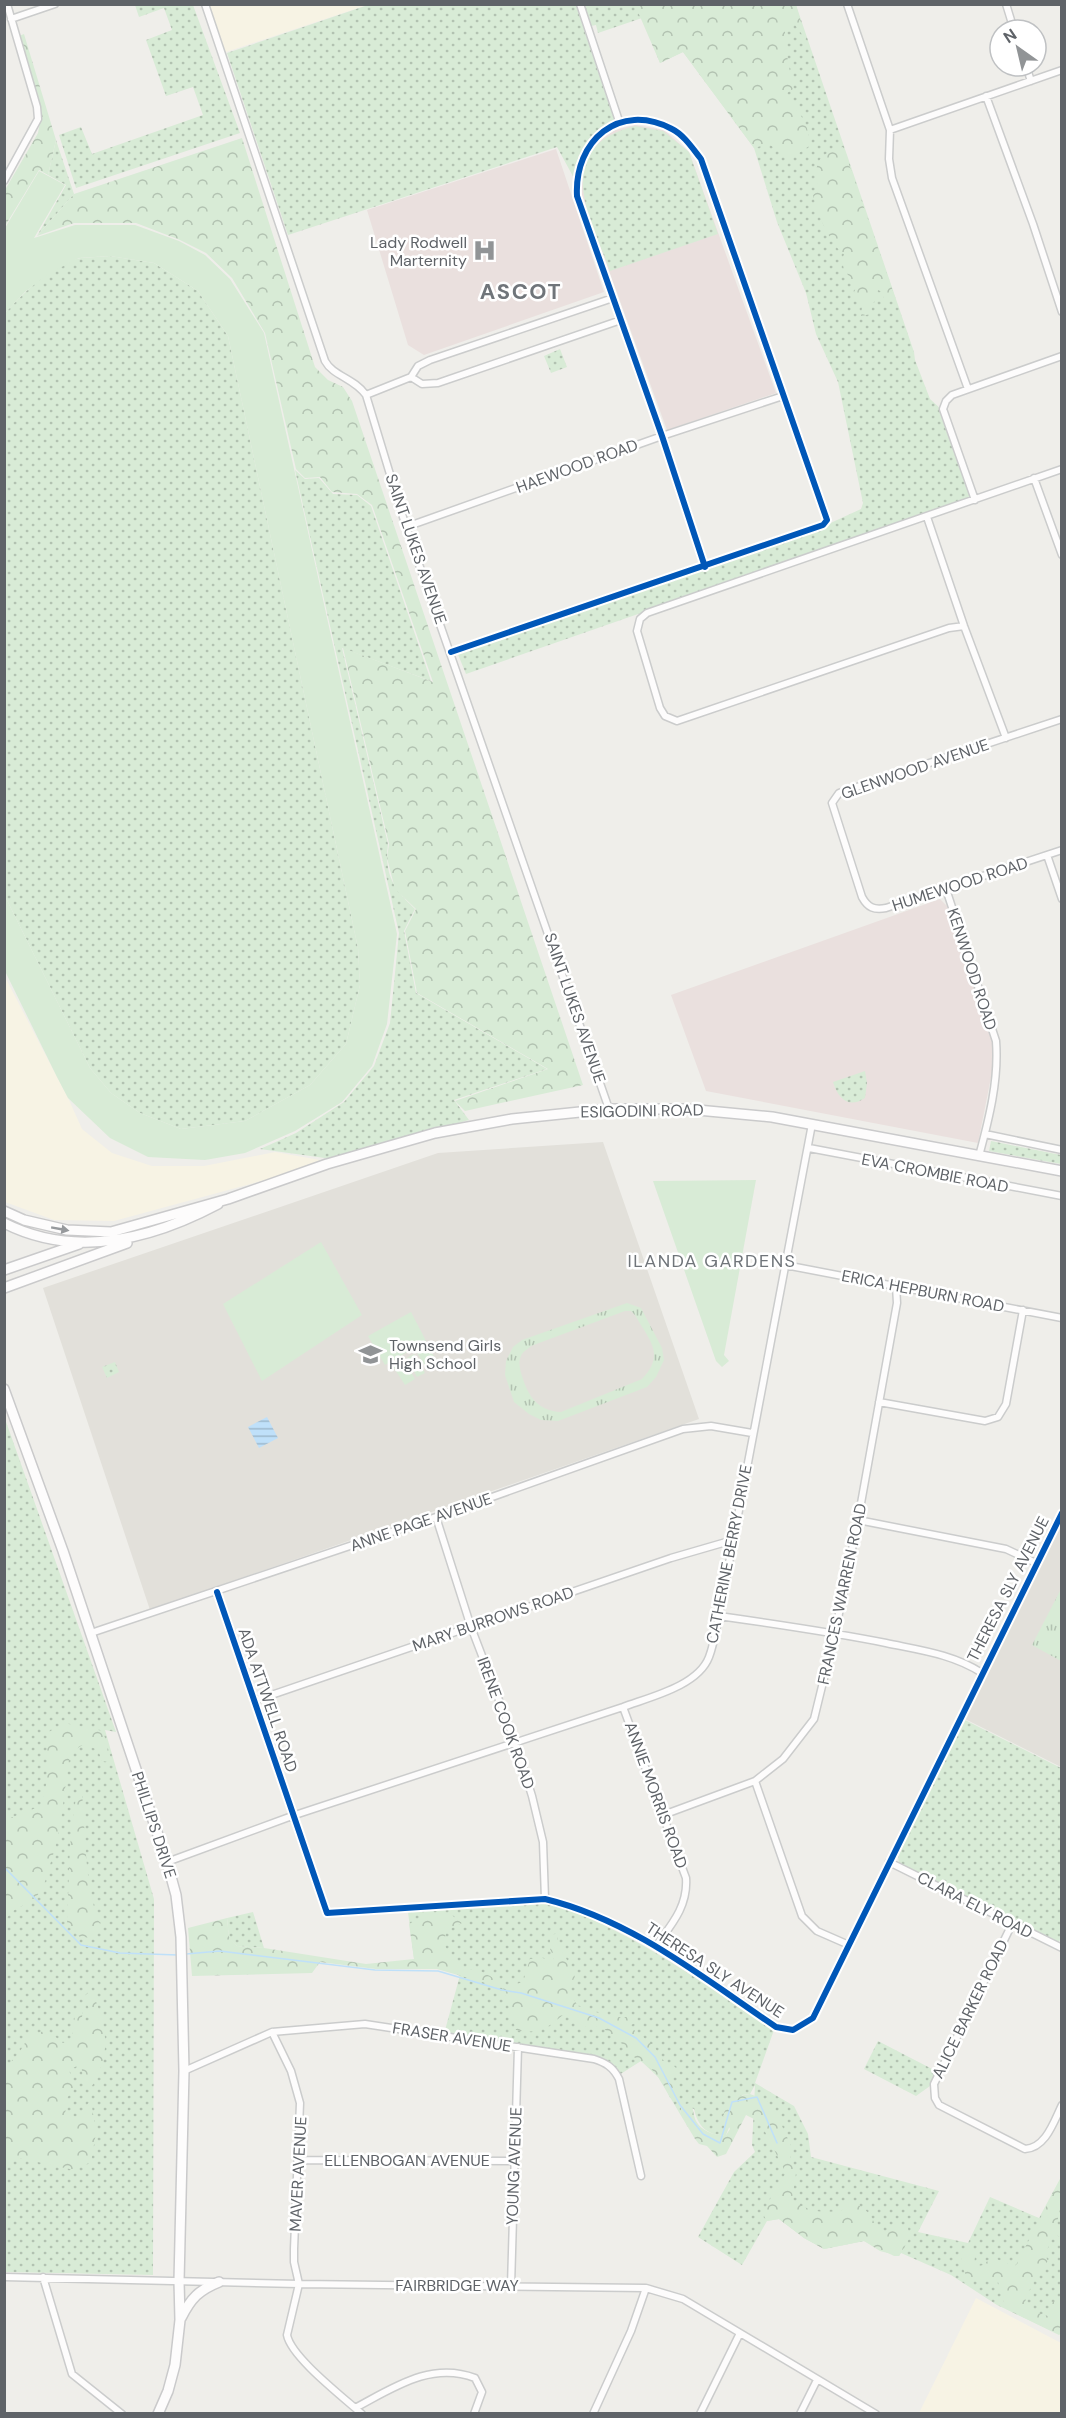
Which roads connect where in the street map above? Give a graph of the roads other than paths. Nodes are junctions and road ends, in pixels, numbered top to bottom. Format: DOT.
graph roads {
  1 [pos="7,4"];
  2 [pos="55,4"];
  3 [pos="205,4"];
  4 [pos="580,4"];
  5 [pos="847,4"];
  6 [pos="12,19"];
  7 [pos="1062,70"];
  8 [pos="1030,78"];
  9 [pos="1031,81"];
  10 [pos="986,96"];
  11 [pos="619,121"];
  12 [pos="890,130"];
  13 [pos="4,181"];
  14 [pos="613,298"];
  15 [pos="1062,312"];
  16 [pos="621,320"];
  17 [pos="1062,356"];
  18 [pos="411,377"];
  19 [pos="968,389"];
  20 [pos="366,395"];
  21 [pos="783,396"];
  22 [pos="662,436"];
  23 [pos="1062,469"];
  24 [pos="1034,478"];
  25 [pos="975,500"];
  26 [pos="927,517"];
  27 [pos="406,527"];
  28 [pos="1062,555"];
  29 [pos="705,567"];
  30 [pos="964,626"];
  31 [pos="451,652"];
  32 [pos="1062,719"];
  33 [pos="1006,738"];
  34 [pos="1062,850"];
  35 [pos="1047,855"];
  36 [pos="946,889"];
  37 [pos="862,897"];
  38 [pos="1062,899"];
  39 [pos="609,1109"];
  40 [pos="812,1124"];
  41 [pos="985,1134"];
  42 [pos="808,1148"];
  43 [pos="1062,1150"];
  44 [pos="979,1156"];
  45 [pos="1062,1171"];
  46 [pos="1062,1196"];
  47 [pos="228,1199"];
  48 [pos="4,1211"];
  49 [pos="4,1223"];
  50 [pos="177,1225"];
  51 [pos="111,1232"];
  52 [pos="84,1242"];
  53 [pos="785,1265"];
  54 [pos="4,1270"];
  55 [pos="896,1286"];
  56 [pos="4,1288"];
  57 [pos="1023,1310"];
  58 [pos="1062,1318"];
  59 [pos="4,1389"];
  60 [pos="879,1402"];
  61 [pos="4,1409"];
  62 [pos="15,1418"];
  63 [pos="752,1433"];
  64 [pos="1062,1513"];
  65 [pos="436,1517"];
  66 [pos="858,1520"];
  67 [pos="733,1540"];
  68 [pos="1036,1563"];
  69 [pos="217,1592"];
  70 [pos="719,1616"];
  71 [pos="471,1627"];
  72 [pos="835,1633"];
  73 [pos="91,1634"];
  74 [pos="982,1673"];
  75 [pos="254,1701"];
  76 [pos="623,1707"];
  77 [pos="515,1742"];
  78 [pos="755,1781"];
  79 [pos="663,1815"];
  80 [pos="292,1816"];
  81 [pos="167,1862"];
  82 [pos="889,1862"];
  83 [pos="545,1899"];
  84 [pos="1012,1924"];
  85 [pos="849,1945"];
  86 [pos="657,1946"];
  87 [pos="1062,1948"];
  88 [pos="272,2032"];
  89 [pos="518,2047"];
  90 [pos="184,2071"];
  91 [pos="1062,2105"];
  92 [pos="299,2160"];
  93 [pos="514,2161"];
  94 [pos="641,2176"];
  95 [pos="4,2277"];
  96 [pos="43,2277"];
  97 [pos="179,2281"];
  98 [pos="219,2282"];
  99 [pos="299,2284"];
  100 [pos="511,2286"];
  101 [pos="646,2288"];
  102 [pos="180,2320"];
  103 [pos="740,2333"];
  104 [pos="817,2380"];
  105 [pos="356,2408"];
  106 [pos="122,2414"];
  107 [pos="158,2414"];
  108 [pos="362,2414"];
  109 [pos="474,2414"];
  110 [pos="593,2414"];
  111 [pos="700,2414"];
  112 [pos="800,2414"];
  113 [pos="876,2414"];
  1 -- 6 [label="street"];
  2 -- 6 [label="street"];
  3 -- 20 [label="street"];
  4 -- 11 [label="street"];
  5 -- 12 [label="street"];
  6 -- 13 [label="street"];
  7 -- 9 [label="street"];
  8 -- 9 [label="street"];
  9 -- 10 [label="street"];
  10 -- 12 [label="street"];
  10 -- 15 [label="street"];
  11 -- 14 [label="street"];
  11 -- 21 [label="street"];
  12 -- 19 [label="street"];
  14 -- 16 [label="street"];
  14 -- 18 [label="street"];
  16 -- 18 [label="street"];
  16 -- 22 [label="street"];
  17 -- 19 [label="street"];
  18 -- 20 [label="street"];
  19 -- 25 [label="street"];
  20 -- 27 [label="street, SAINT LUKES AVENUE"];
  21 -- 22 [label="street, HAEWOOD ROAD"];
  21 -- 29 [label="street"];
  22 -- 27 [label="street, HAEWOOD ROAD"];
  22 -- 29 [label="street"];
  23 -- 24 [label="street"];
  24 -- 25 [label="street"];
  24 -- 28 [label="street"];
  25 -- 26 [label="street"];
  26 -- 30 [label="street"];
  26 -- 30 [label="street"];
  27 -- 31 [label="street, SAINT LUKES AVENUE"];
  29 -- 31 [label="street"];
  30 -- 33 [label="street"];
  31 -- 39 [label="street, SAINT LUKES AVENUE"];
  32 -- 33 [label="street, GLENWOOD AVENUE"];
  33 -- 37 [label="street, GLENWOOD AVENUE"];
  34 -- 35 [label="street, HUMEWOOD ROAD"];
  35 -- 36 [label="street, HUMEWOOD ROAD"];
  35 -- 38 [label="street"];
  36 -- 37 [label="street, HUMEWOOD ROAD"];
  36 -- 41 [label="street, KENWOOD ROAD"];
  39 -- 40 [label="main road, ESIGODINI ROAD"];
  39 -- 47 [label="main road, ESIGODINI ROAD"];
  40 -- 42 [label="street, CATHERINE BERRY DRIVE"];
  40 -- 44 [label="main road, ESIGODINI ROAD"];
  41 -- 43 [label="street"];
  41 -- 44 [label="street, KENWOOD ROAD"];
  42 -- 46 [label="street, EVA CROMBIE ROAD"];
  42 -- 53 [label="street, CATHERINE BERRY DRIVE"];
  44 -- 45 [label="main road, ESIGODINI ROAD"];
  47 -- 50 [label="main road, ESIGODINI ROAD"];
  47 -- 51 [label="main road, ESIGODINI ROAD"];
  48 -- 51 [label="main road, ESIGODINI ROAD, one-way"];
  49 -- 52 [label="main road, ESIGODINI ROAD"];
  50 -- 52 [label="main road, ESIGODINI ROAD"];
  50 -- 56 [label="main road"];
  51 -- 52 [label="main road"];
  52 -- 54 [label="main road"];
  53 -- 55 [label="street, ERICA HEPBURN ROAD"];
  53 -- 63 [label="street, CATHERINE BERRY DRIVE"];
  55 -- 57 [label="street, ERICA HEPBURN ROAD"];
  55 -- 60 [label="street, FRANCES WARREN ROAD"];
  57 -- 58 [label="street, ERICA HEPBURN ROAD"];
  57 -- 60 [label="street"];
  59 -- 62 [label="main road, PHILLIPS DRIVE"];
  60 -- 66 [label="street, FRANCES WARREN ROAD"];
  61 -- 62 [label="main road"];
  62 -- 73 [label="main road, PHILLIPS DRIVE"];
  63 -- 65 [label="street, ANNE PAGE AVENUE"];
  63 -- 67 [label="street, CATHERINE BERRY DRIVE"];
  64 -- 68 [label="street, THERESA SLY AVENUE"];
  65 -- 69 [label="street, ANNE PAGE AVENUE"];
  65 -- 71 [label="street, IRENE COOK ROAD"];
  66 -- 68 [label="street"];
  66 -- 72 [label="street, FRANCES WARREN ROAD"];
  67 -- 70 [label="street, CATHERINE BERRY DRIVE"];
  67 -- 71 [label="street, MARY BURROWS ROAD"];
  68 -- 74 [label="street, THERESA SLY AVENUE"];
  69 -- 73 [label="street, ANNE PAGE AVENUE"];
  69 -- 75 [label="street, ADA ATTWELL ROAD"];
  70 -- 72 [label="street"];
  70 -- 76 [label="street, CATHERINE BERRY DRIVE"];
  71 -- 75 [label="street, MARY BURROWS ROAD"];
  71 -- 77 [label="street, IRENE COOK ROAD"];
  72 -- 74 [label="street"];
  72 -- 78 [label="street, FRANCES WARREN ROAD"];
  73 -- 81 [label="main road, PHILLIPS DRIVE"];
  74 -- 82 [label="street, THERESA SLY AVENUE"];
  75 -- 80 [label="street, ADA ATTWELL ROAD"];
  76 -- 77 [label="street, CATHERINE BERRY DRIVE"];
  76 -- 79 [label="street, ANNIE MORRIS ROAD"];
  77 -- 80 [label="street, CATHERINE BERRY DRIVE"];
  77 -- 83 [label="street, IRENE COOK ROAD"];
  78 -- 79 [label="street, FRANCES WARREN ROAD"];
  78 -- 85 [label="street"];
  79 -- 86 [label="street, ANNIE MORRIS ROAD"];
  80 -- 81 [label="street, CATHERINE BERRY DRIVE"];
  80 -- 83 [label="street, THERESA SLY AVENUE"];
  81 -- 90 [label="main road, PHILLIPS DRIVE"];
  82 -- 84 [label="street, CLARA ELY ROAD"];
  82 -- 85 [label="street, THERESA SLY AVENUE"];
  83 -- 86 [label="street, THERESA SLY AVENUE"];
  84 -- 87 [label="street, CLARA ELY ROAD"];
  84 -- 91 [label="street, ALICE BARKER ROAD"];
  85 -- 86 [label="street, THERESA SLY AVENUE"];
  88 -- 89 [label="street, FRASER AVENUE"];
  88 -- 90 [label="street, FRASER AVENUE"];
  88 -- 92 [label="street, MAVER AVENUE"];
  89 -- 93 [label="street, YOUNG AVENUE"];
  89 -- 94 [label="street, FRASER AVENUE"];
  90 -- 97 [label="main road, PHILLIPS DRIVE"];
  92 -- 93 [label="street, ELLENBOGAN AVENUE"];
  92 -- 99 [label="street, MAVER AVENUE"];
  93 -- 100 [label="street, YOUNG AVENUE"];
  95 -- 96 [label="street, FAIRBRIDGE WAY"];
  96 -- 97 [label="street, FAIRBRIDGE WAY"];
  96 -- 106 [label="street"];
  97 -- 98 [label="street, FAIRBRIDGE WAY"];
  97 -- 102 [label="main road, PHILLIPS DRIVE"];
  98 -- 99 [label="street, FAIRBRIDGE WAY"];
  98 -- 102 [label="main road"];
  99 -- 100 [label="street, FAIRBRIDGE WAY"];
  99 -- 105 [label="street"];
  100 -- 101 [label="street, FAIRBRIDGE WAY"];
  101 -- 103 [label="street, FAIRBRIDGE WAY"];
  101 -- 110 [label="street"];
  102 -- 107 [label="main road, PHILLIPS DRIVE"];
  103 -- 104 [label="street, FAIRBRIDGE WAY"];
  103 -- 111 [label="street"];
  104 -- 112 [label="street"];
  104 -- 113 [label="street, FAIRBRIDGE WAY"];
  105 -- 108 [label="street"];
  105 -- 109 [label="street"];
}
